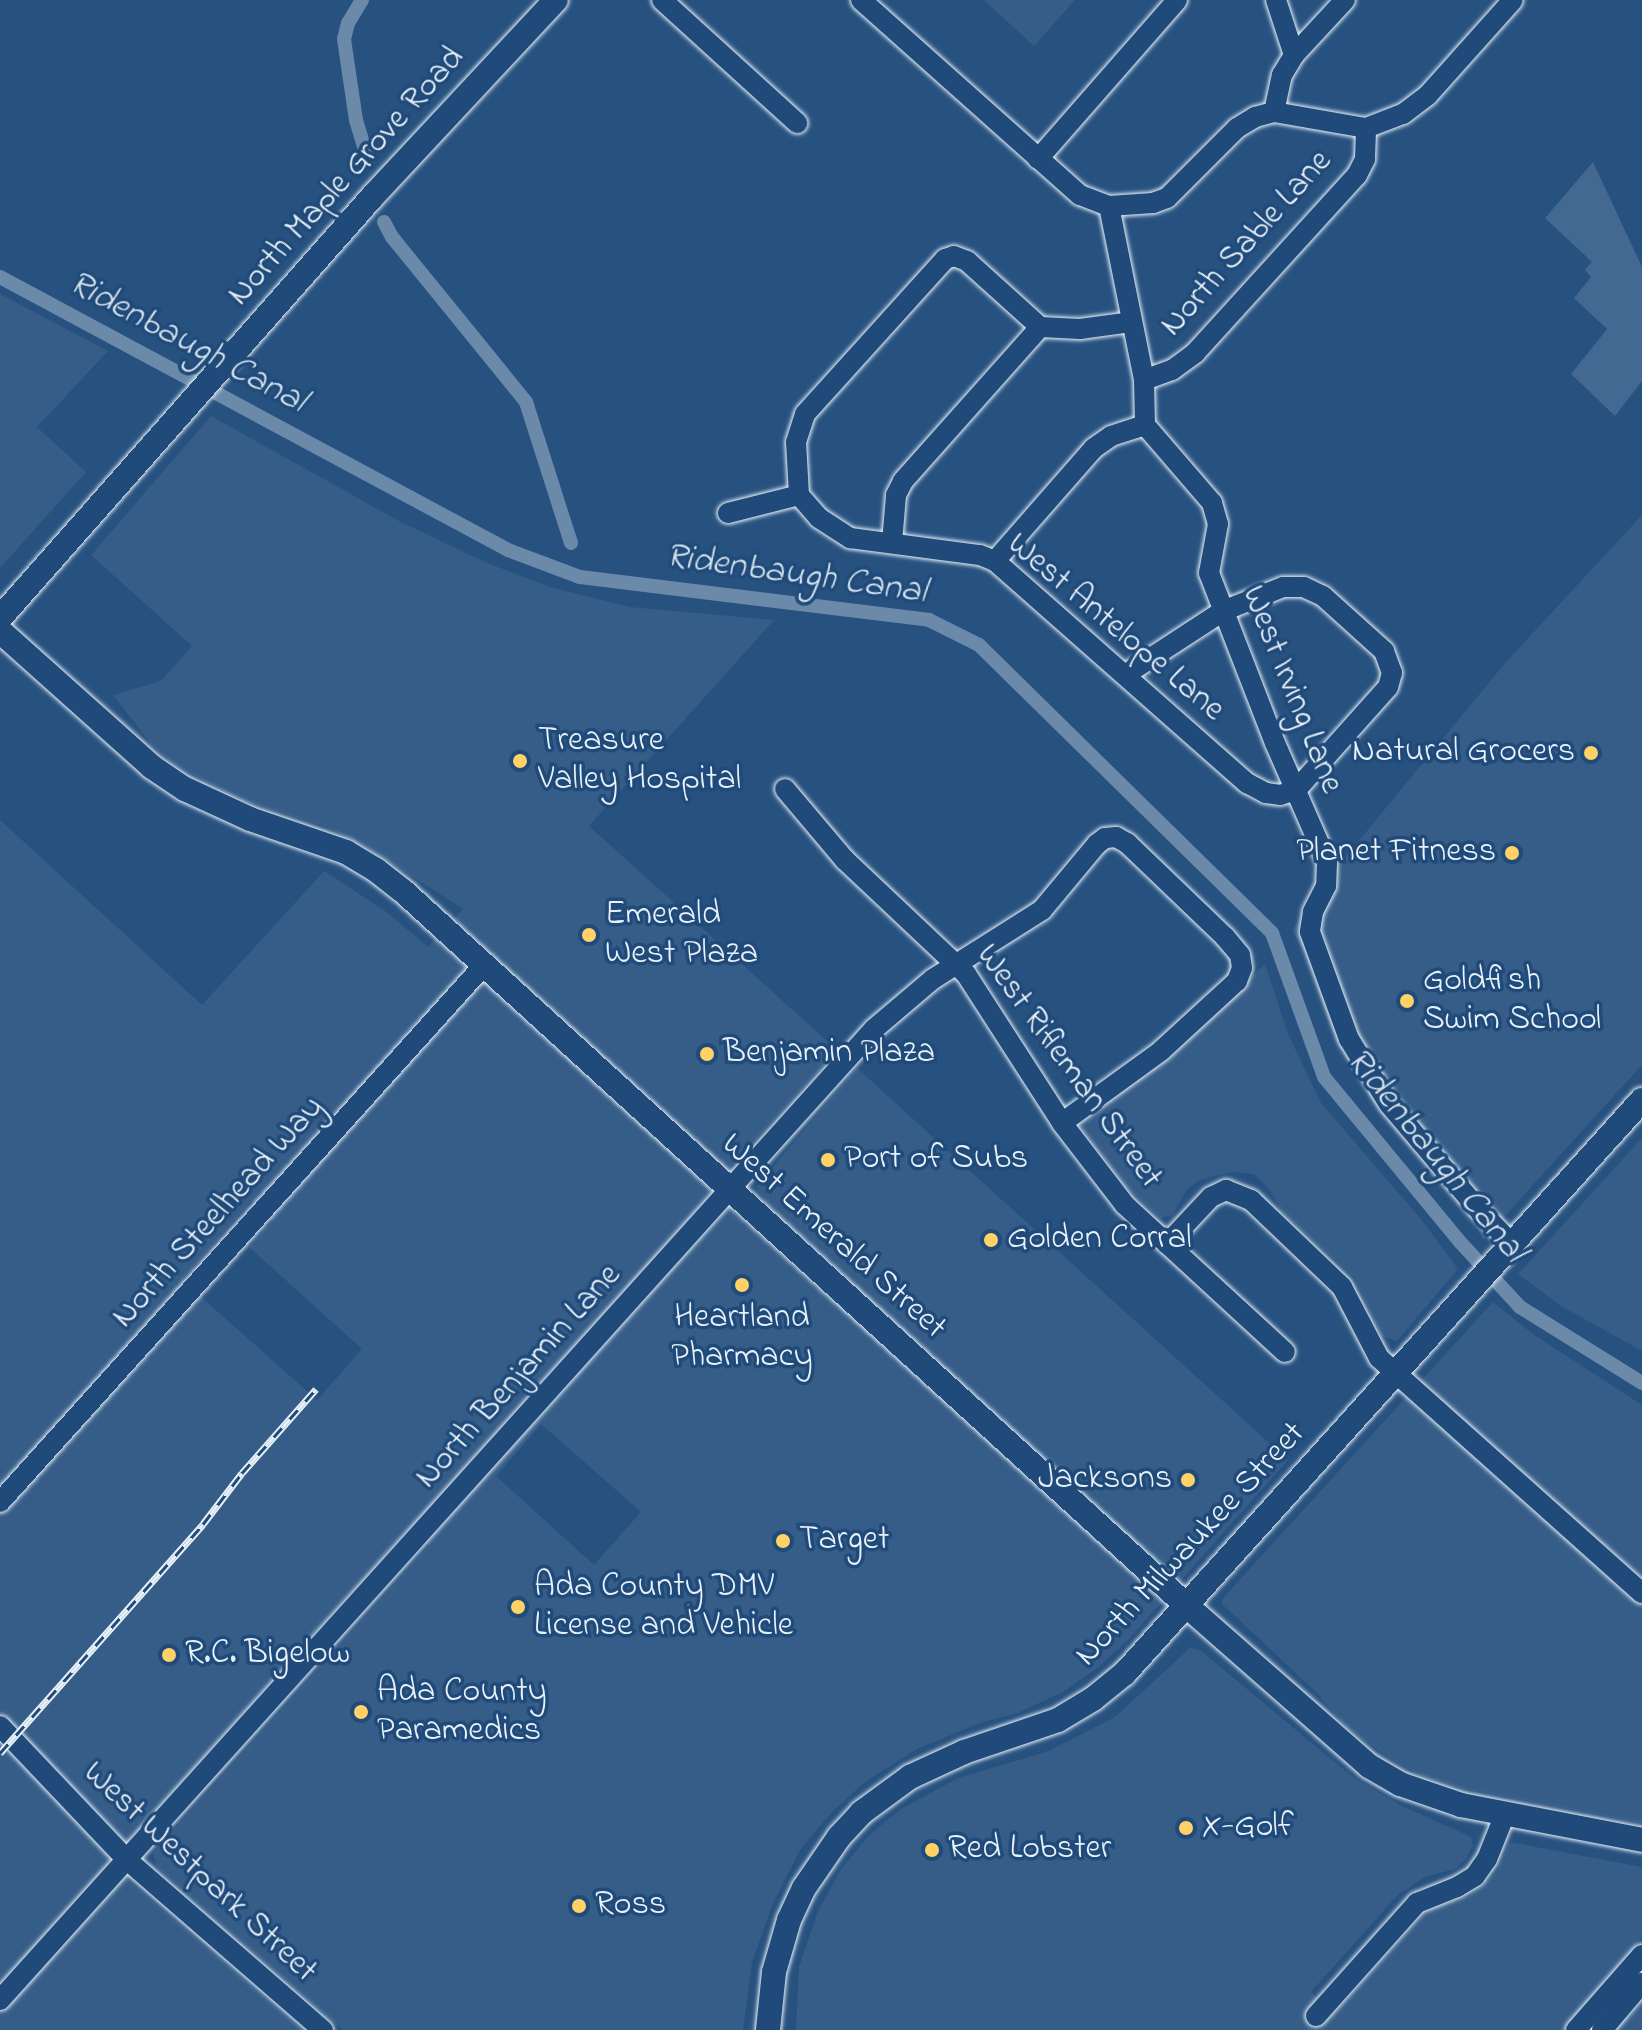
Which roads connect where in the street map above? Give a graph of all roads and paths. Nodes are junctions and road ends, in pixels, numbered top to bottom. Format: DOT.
graph roads {
  1 [pos="556,0"];
  2 [pos="662,0"];
  3 [pos="861,0"];
  4 [pos="1177,0"];
  5 [pos="1276,0"];
  6 [pos="1345,0"];
  7 [pos="1513,0"];
  8 [pos="1294,55"];
  9 [pos="1274,112"];
  10 [pos="797,123"];
  11 [pos="1366,128"];
  12 [pos="1038,159"];
  13 [pos="1109,206"];
  14 [pos="1131,322"];
  15 [pos="1040,327"];
  16 [pos="1144,380"];
  17 [pos="1145,425"];
  18 [pos="799,495"];
  19 [pos="728,513"];
  20 [pos="892,543"];
  21 [pos="995,561"];
  22 [pos="1223,611"];
  23 [pos="0,618"];
  24 [pos="0,631"];
  25 [pos="1125,675"];
  26 [pos="785,789"];
  27 [pos="1296,790"];
  28 [pos="956,964"];
  29 [pos="484,965"];
  30 [pos="1642,1100"];
  31 [pos="1062,1123"];
  32 [pos="730,1190"];
  33 [pos="1167,1244"];
  34 [pos="1512,1244"];
  35 [pos="1285,1352"];
  36 [pos="1396,1373"];
  37 [pos="0,1502"];
  38 [pos="1642,1593"];
  39 [pos="1187,1606"];
  40 [pos="0,1726"];
  41 [pos="1505,1814"];
  42 [pos="1642,1840"];
  43 [pos="126,1859"];
  44 [pos="1642,1955"];
  45 [pos="1642,1983"];
  46 [pos="0,2000"];
  47 [pos="1316,2016"];
  48 [pos="323,2030"];
  49 [pos="768,2030"];
  50 [pos="1576,2030"];
  51 [pos="1602,2030"];
  1 -- 23 [label="main road, North Maple Grove Road"];
  2 -- 10 [label="street"];
  3 -- 12 [label="street"];
  4 -- 12 [label="street"];
  5 -- 8 [label="street"];
  6 -- 8 [label="street"];
  7 -- 11 [label="street"];
  8 -- 9 [label="street"];
  9 -- 11 [label="street"];
  9 -- 13 [label="street"];
  11 -- 16 [label="street, North Sable Lane"];
  12 -- 13 [label="street"];
  13 -- 14 [label="street"];
  14 -- 15 [label="street"];
  14 -- 16 [label="street"];
  15 -- 18 [label="street"];
  15 -- 20 [label="street"];
  16 -- 17 [label="street"];
  17 -- 21 [label="street"];
  17 -- 22 [label="street, West Irving Lane"];
  18 -- 19 [label="street"];
  18 -- 20 [label="street, West Antelope Lane"];
  20 -- 21 [label="street, West Antelope Lane"];
  21 -- 25 [label="street, West Antelope Lane"];
  22 -- 25 [label="street"];
  22 -- 27 [label="street, West Irving Lane"];
  22 -- 27 [label="street"];
  24 -- 29 [label="main road, West Emerald Street"];
  25 -- 27 [label="street, West Antelope Lane"];
  26 -- 28 [label="street, West Rifleman Street"];
  27 -- 34 [label="street, West Irving Lane"];
  28 -- 31 [label="street, West Rifleman Street"];
  28 -- 31 [label="street, North Benjamin Lane"];
  28 -- 32 [label="street, North Benjamin Lane"];
  29 -- 32 [label="main road, West Emerald Street"];
  29 -- 37 [label="street, North Steelhead Way"];
  30 -- 34 [label="main road, North Milwaukee Street"];
  31 -- 33 [label="street, West Rifleman Street"];
  32 -- 39 [label="main road, West Emerald Street"];
  32 -- 43 [label="street, North Benjamin Lane"];
  33 -- 35 [label="street, West Rifleman Street"];
  33 -- 36 [label="street, West Rifleman Street"];
  34 -- 36 [label="main road, North Milwaukee Street"];
  36 -- 38 [label="street, West Rifleman Street"];
  36 -- 39 [label="main road, North Milwaukee Street"];
  39 -- 41 [label="main road, West Emerald Street"];
  39 -- 49 [label="main road, North Milwaukee Street"];
  40 -- 43 [label="street, West Westpark Street"];
  41 -- 42 [label="main road, West Emerald Street"];
  41 -- 47 [label="street"];
  43 -- 46 [label="street, North Benjamin Lane"];
  43 -- 48 [label="street, West Westpark Street"];
  44 -- 50 [label="street"];
  45 -- 51 [label="street"];
}
